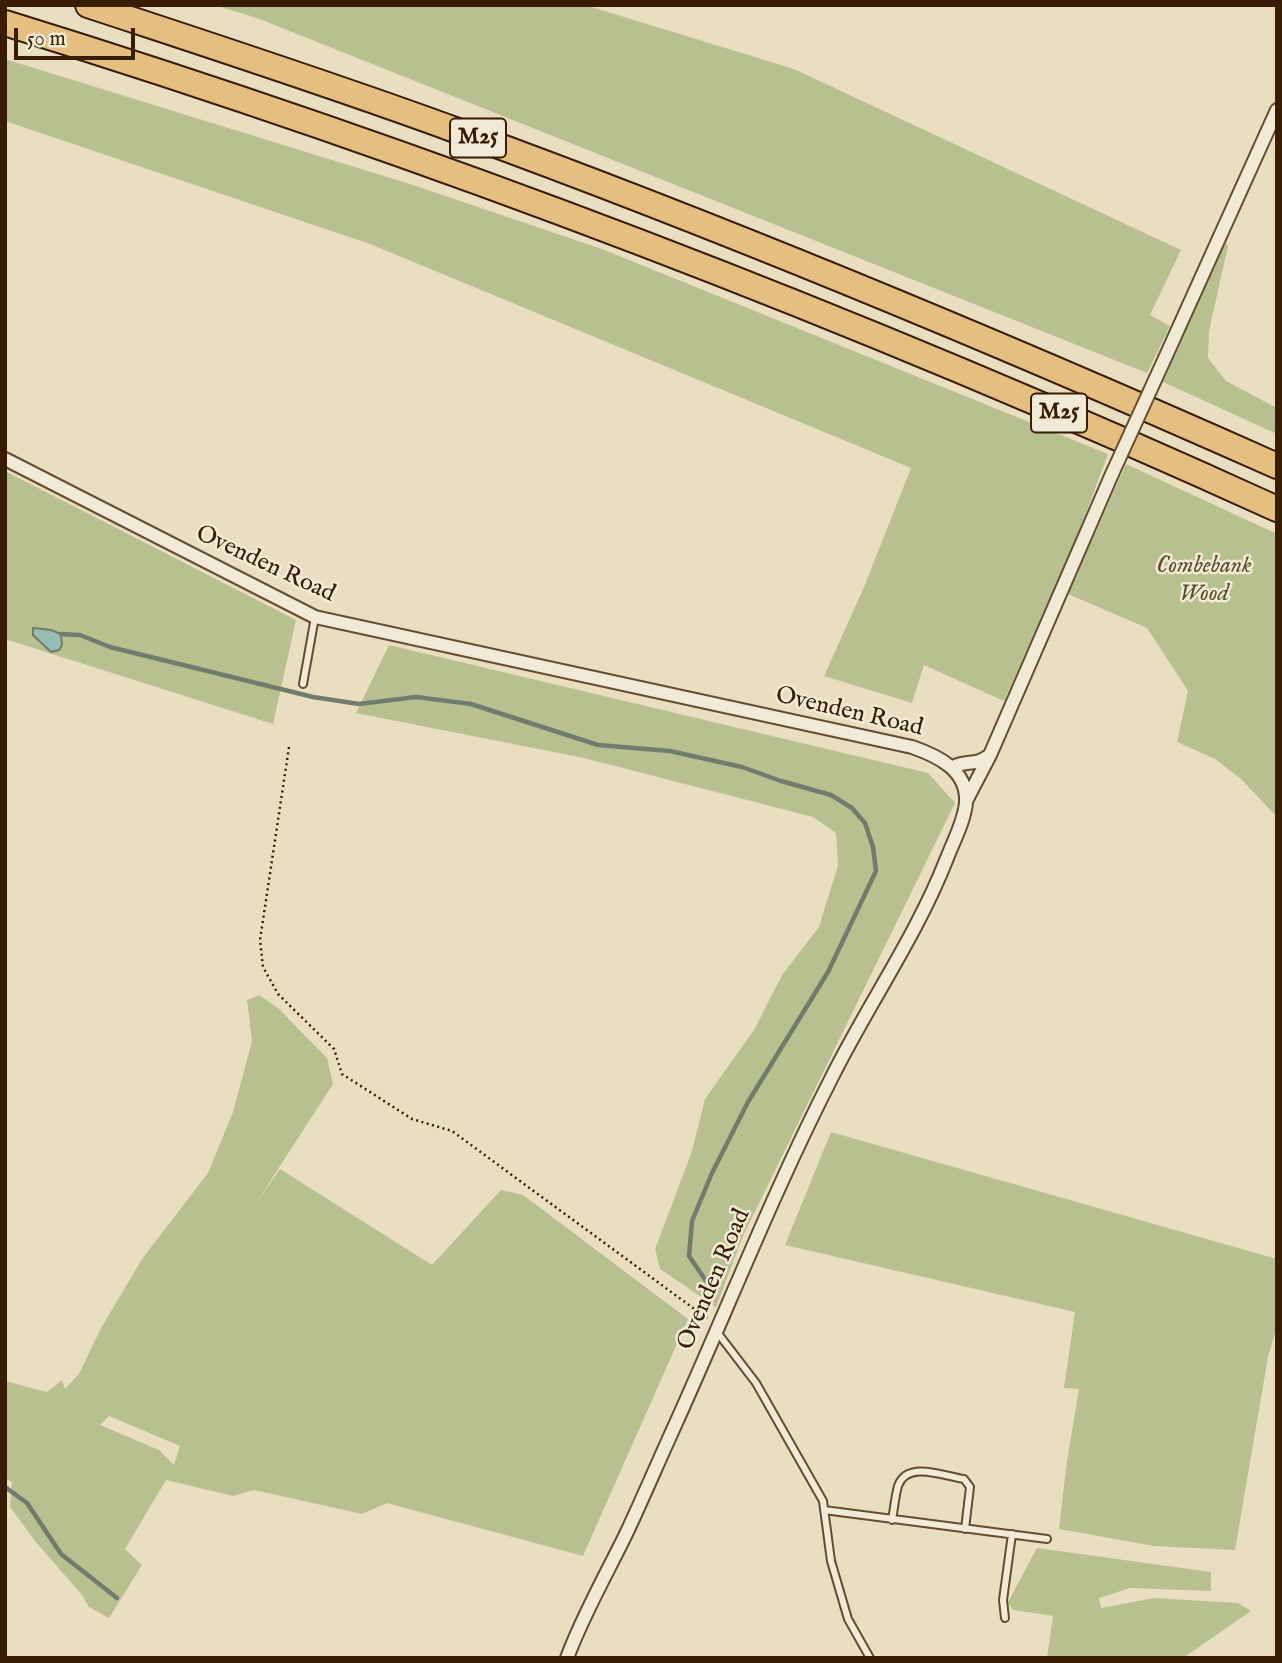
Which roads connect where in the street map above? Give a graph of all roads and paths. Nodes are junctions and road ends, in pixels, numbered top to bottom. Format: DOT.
graph roads {
  1 [pos="88,5"];
  2 [pos="5,23"];
  3 [pos="1277,110"];
  4 [pos="5,458"];
  5 [pos="1277,466"];
  6 [pos="1277,509"];
  7 [pos="315,617"];
  8 [pos="303,684"];
  9 [pos="289,747"];
  10 [pos="990,755"];
  11 [pos="953,767"];
  12 [pos="966,801"];
  13 [pos="718,1330"];
  14 [pos="824,1510"];
  15 [pos="892,1520"];
  16 [pos="965,1529"];
  17 [pos="1012,1534"];
  18 [pos="1047,1539"];
  19 [pos="1005,1618"];
  20 [pos="567,1658"];
  21 [pos="870,1658"];
  1 -- 5 [label="highway, M25"];
  2 -- 6 [label="highway, M25"];
  3 -- 10 [label="street, Ovenden Road, bridge"];
  4 -- 7 [label="street, Ovenden Road"];
  7 -- 8 [label="lane"];
  7 -- 11 [label="street, Ovenden Road"];
  9 -- 13 [label="path"];
  10 -- 11 [label="street"];
  10 -- 12 [label="street, Ovenden Road"];
  11 -- 12 [label="street"];
  12 -- 13 [label="street, Ovenden Road"];
  13 -- 14 [label="lane"];
  13 -- 20 [label="street, Ovenden Road"];
  14 -- 15 [label="lane"];
  14 -- 21 [label="lane"];
  15 -- 16 [label="lane"];
  15 -- 16 [label="lane"];
  16 -- 17 [label="lane"];
  17 -- 18 [label="lane"];
  17 -- 19 [label="lane"];
}
